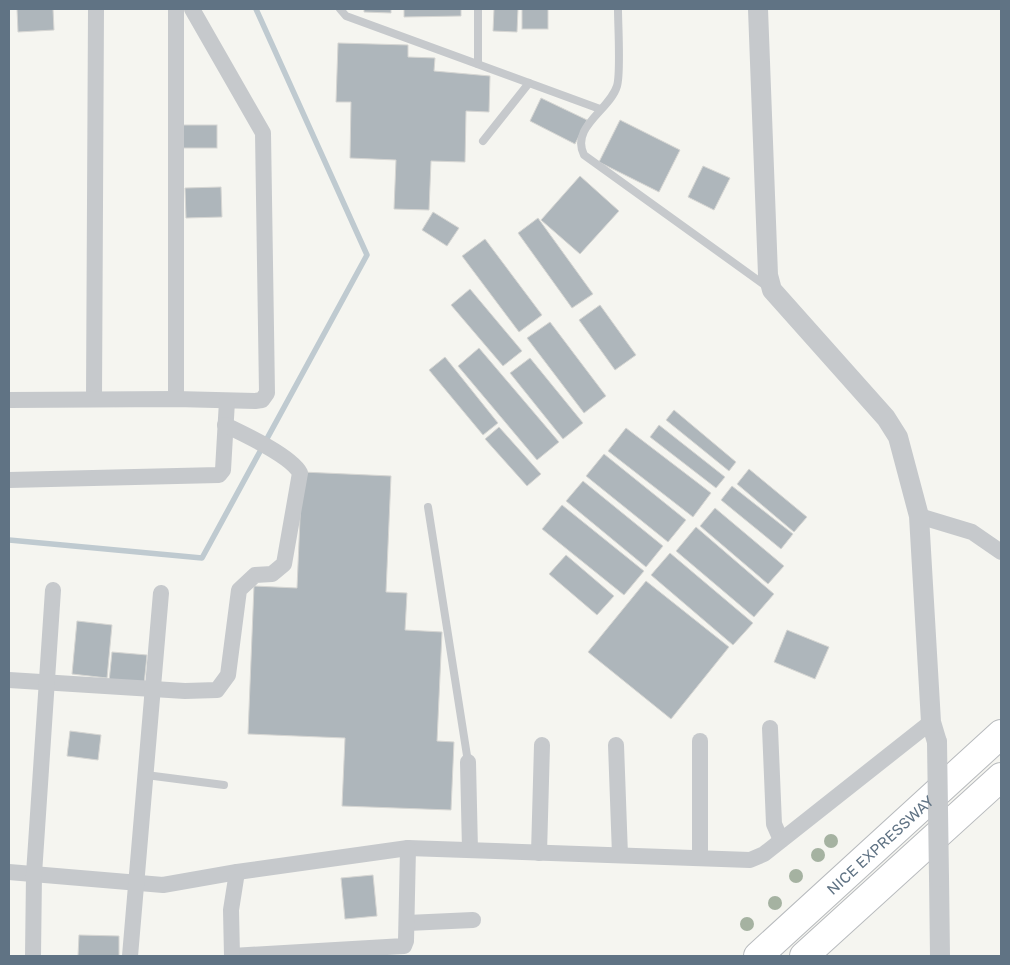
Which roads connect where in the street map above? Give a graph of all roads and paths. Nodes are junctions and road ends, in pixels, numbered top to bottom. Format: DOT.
graph roads {
  1 [pos="96,9"];
  2 [pos="176,9"];
  3 [pos="192,9"];
  4 [pos="340,9"];
  5 [pos="478,9"];
  6 [pos="618,9"];
  7 [pos="758,9"];
  8 [pos="478,64"];
  9 [pos="529,83"];
  10 [pos="600,108"];
  11 [pos="483,140"];
  12 [pos="772,290"];
  13 [pos="94,399"];
  14 [pos="176,399"];
  15 [pos="9,400"];
  16 [pos="227,401"];
  17 [pos="226,425"];
  18 [pos="9,480"];
  19 [pos="428,507"];
  20 [pos="918,516"];
  21 [pos="1001,552"];
  22 [pos="53,590"];
  23 [pos="161,593"];
  24 [pos="9,680"];
  25 [pos="48,683"];
  26 [pos="153,689"];
  27 [pos="931,722"];
  28 [pos="770,728"];
  29 [pos="1001,734"];
  30 [pos="700,740"];
  31 [pos="542,745"];
  32 [pos="616,746"];
  33 [pos="468,762"];
  34 [pos="146,774"];
  35 [pos="1001,777"];
  36 [pos="224,785"];
  37 [pos="781,840"];
  38 [pos="408,848"];
  39 [pos="470,850"];
  40 [pos="539,853"];
  41 [pos="620,856"];
  42 [pos="700,858"];
  43 [pos="9,872"];
  44 [pos="237,872"];
  45 [pos="34,874"];
  46 [pos="136,883"];
  47 [pos="473,920"];
  48 [pos="407,923"];
  49 [pos="33,956"];
  50 [pos="130,956"];
  51 [pos="232,956"];
  52 [pos="758,956"];
  53 [pos="804,956"];
  54 [pos="940,956"];
  1 -- 13 [label="street"];
  2 -- 14 [label="street"];
  3 -- 16 [label="street"];
  4 -- 8 [label="lane"];
  5 -- 8 [label="lane"];
  6 -- 10 [label="lane"];
  7 -- 12 [label="street"];
  8 -- 9 [label="lane"];
  9 -- 10 [label="lane"];
  9 -- 11 [label="lane"];
  10 -- 12 [label="lane"];
  12 -- 20 [label="street"];
  13 -- 14 [label="street"];
  13 -- 15 [label="street"];
  14 -- 16 [label="street"];
  16 -- 17 [label="street"];
  17 -- 18 [label="street"];
  17 -- 26 [label="street"];
  19 -- 33 [label="lane"];
  20 -- 21 [label="street"];
  20 -- 27 [label="street"];
  22 -- 25 [label="street"];
  23 -- 26 [label="street"];
  24 -- 25 [label="street"];
  25 -- 26 [label="street"];
  25 -- 45 [label="street"];
  26 -- 34 [label="street"];
  27 -- 37 [label="street"];
  27 -- 54 [label="street, bridge"];
  28 -- 37 [label="street"];
  29 -- 52 [label="highway, NICE EXPRESSWAY"];
  30 -- 42 [label="street"];
  31 -- 40 [label="street"];
  32 -- 41 [label="street"];
  33 -- 39 [label="street"];
  34 -- 36 [label="lane"];
  34 -- 46 [label="street"];
  35 -- 53 [label="highway, NICE EXPRESSWAY"];
  37 -- 42 [label="street"];
  38 -- 39 [label="street"];
  38 -- 44 [label="street"];
  38 -- 48 [label="street"];
  39 -- 40 [label="street"];
  40 -- 41 [label="street"];
  41 -- 42 [label="street"];
  43 -- 45 [label="street"];
  44 -- 46 [label="street"];
  44 -- 51 [label="street"];
  45 -- 46 [label="street"];
  45 -- 49 [label="street"];
  46 -- 50 [label="street"];
  47 -- 48 [label="street"];
  48 -- 51 [label="street"];
}
